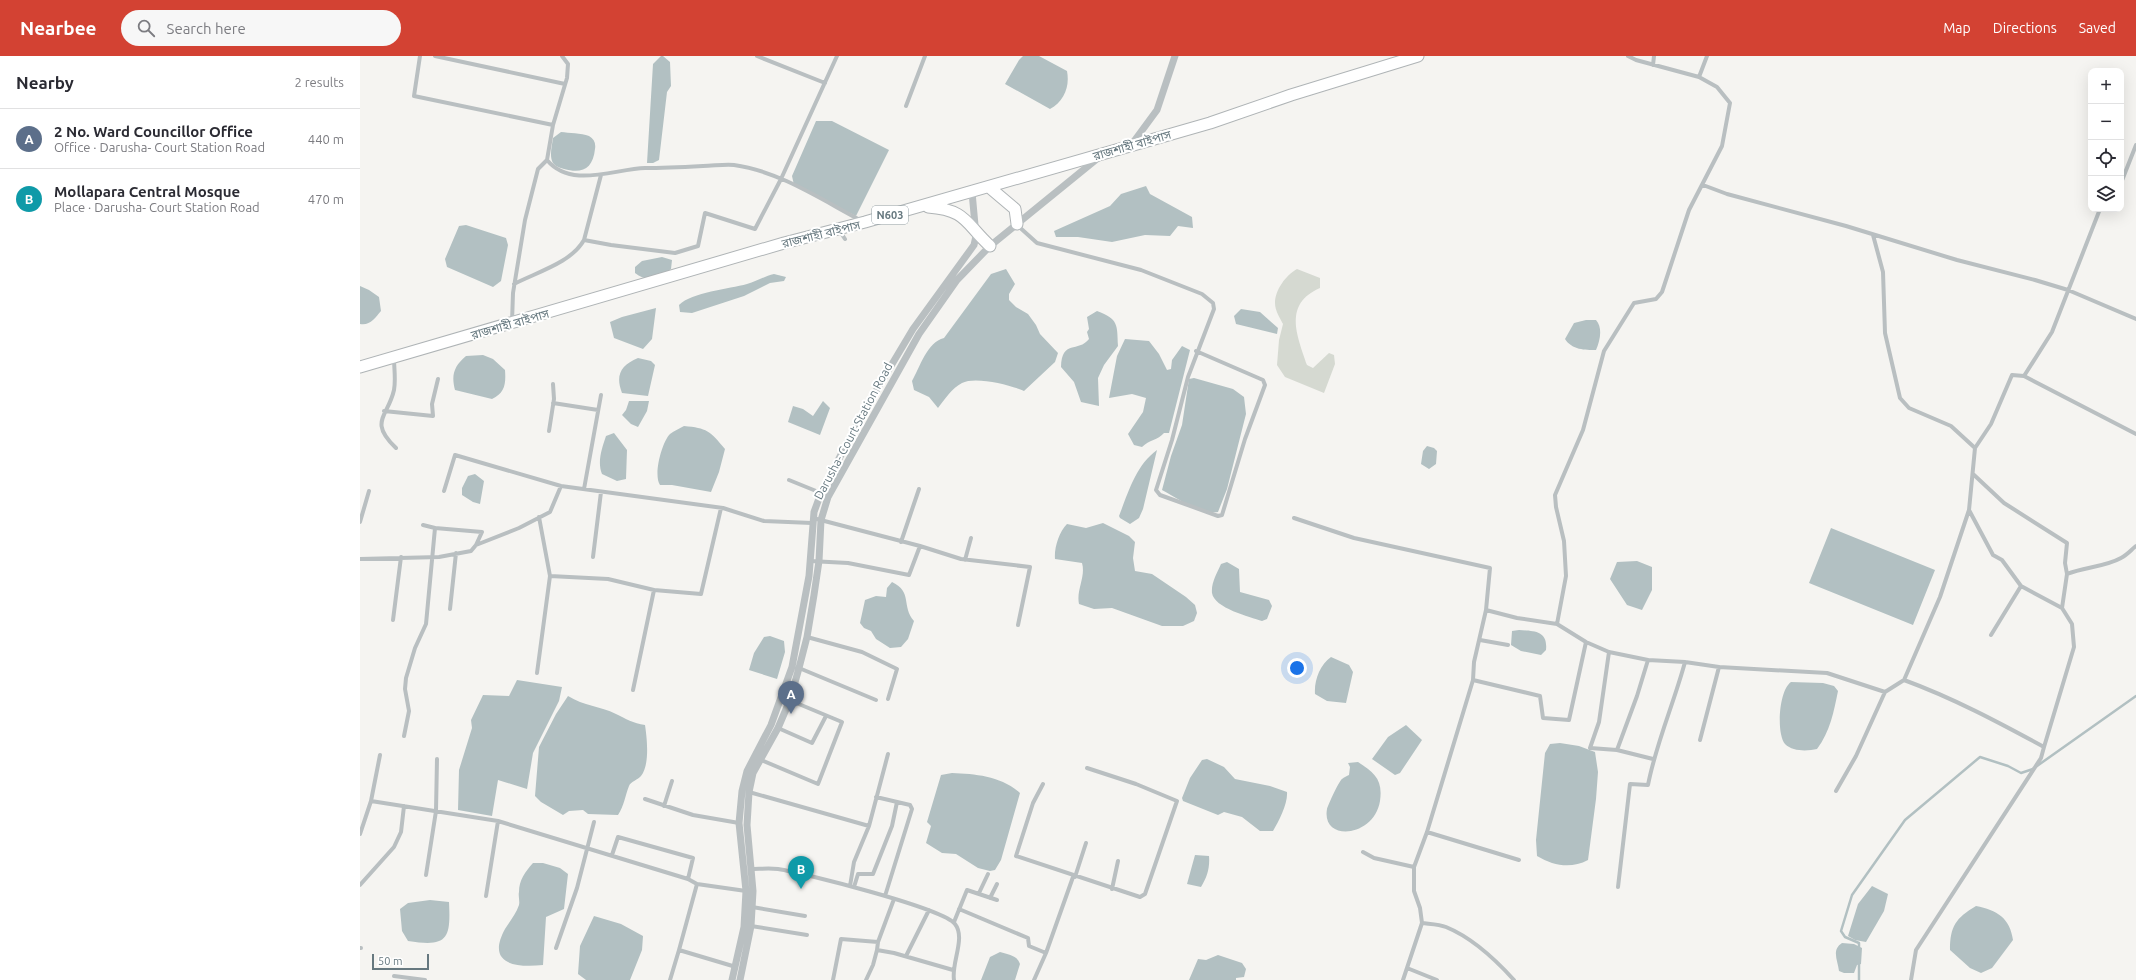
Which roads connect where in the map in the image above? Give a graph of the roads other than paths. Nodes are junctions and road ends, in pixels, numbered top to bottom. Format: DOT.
graph roads {
  1 [pos="420,56"];
  2 [pos="435,56"];
  3 [pos="562,56"];
  4 [pos="757,56"];
  5 [pos="837,56"];
  6 [pos="925,56"];
  7 [pos="1175,56"];
  8 [pos="1418,56"];
  9 [pos="1628,56"];
  10 [pos="1654,56"];
  11 [pos="1707,56"];
  12 [pos="1653,65"];
  13 [pos="1699,78"];
  14 [pos="825,83"];
  15 [pos="565,84"];
  16 [pos="906,106"];
  17 [pos="554,125"];
  18 [pos="1132,144"];
  19 [pos="2136,145"];
  20 [pos="1103,154"];
  21 [pos="547,160"];
  22 [pos="601,175"];
  23 [pos="2124,176"];
  24 [pos="781,179"];
  25 [pos="1703,185"];
  26 [pos="989,187"];
  27 [pos="972,192"];
  28 [pos="919,206"];
  29 [pos="2099,212"];
  30 [pos="865,222"];
  31 [pos="1017,224"];
  32 [pos="839,229"];
  33 [pos="976,230"];
  34 [pos="1873,236"];
  35 [pos="845,239"];
  36 [pos="584,240"];
  37 [pos="990,246"];
  38 [pos="514,284"];
  39 [pos="2068,290"];
  40 [pos="2136,319"];
  41 [pos="512,324"];
  42 [pos="1196,351"];
  43 [pos="394,358"];
  44 [pos="360,367"];
  45 [pos="2024,376"];
  46 [pos="438,379"];
  47 [pos="553,384"];
  48 [pos="602,395"];
  49 [pos="553,403"];
  50 [pos="598,410"];
  51 [pos="384,411"];
  52 [pos="550,431"];
  53 [pos="2136,434"];
  54 [pos="396,448"];
  55 [pos="1975,448"];
  56 [pos="1973,474"];
  57 [pos="789,480"];
  58 [pos="561,486"];
  59 [pos="919,489"];
  60 [pos="584,490"];
  61 [pos="369,491"];
  62 [pos="444,491"];
  63 [pos="601,492"];
  64 [pos="821,493"];
  65 [pos="721,508"];
  66 [pos="1969,510"];
  67 [pos="539,517"];
  68 [pos="1294,518"];
  69 [pos="812,520"];
  70 [pos="821,520"];
  71 [pos="360,522"];
  72 [pos="423,525"];
  73 [pos="436,528"];
  74 [pos="972,538"];
  75 [pos="901,542"];
  76 [pos="476,545"];
  77 [pos="920,546"];
  78 [pos="2136,546"];
  79 [pos="456,553"];
  80 [pos="433,556"];
  81 [pos="401,557"];
  82 [pos="593,557"];
  83 [pos="360,559"];
  84 [pos="965,560"];
  85 [pos="810,561"];
  86 [pos="819,561"];
  87 [pos="2067,574"];
  88 [pos="550,576"];
  89 [pos="2021,586"];
  90 [pos="654,590"];
  91 [pos="2062,608"];
  92 [pos="450,610"];
  93 [pos="1486,610"];
  94 [pos="393,620"];
  95 [pos="1557,624"];
  96 [pos="1018,625"];
  97 [pos="1991,635"];
  98 [pos="807,637"];
  99 [pos="1480,640"];
  100 [pos="1586,642"];
  101 [pos="1508,645"];
  102 [pos="1609,652"];
  103 [pos="1648,660"];
  104 [pos="1684,662"];
  105 [pos="1719,667"];
  106 [pos="799,668"];
  107 [pos="537,672"];
  108 [pos="1473,680"];
  109 [pos="1904,680"];
  110 [pos="633,690"];
  111 [pos="1885,692"];
  112 [pos="782,697"];
  113 [pos="888,699"];
  114 [pos="790,700"];
  115 [pos="876,700"];
  116 [pos="826,716"];
  117 [pos="778,728"];
  118 [pos="404,736"];
  119 [pos="1700,740"];
  120 [pos="2044,747"];
  121 [pos="1617,750"];
  122 [pos="888,754"];
  123 [pos="380,755"];
  124 [pos="437,759"];
  125 [pos="1653,759"];
  126 [pos="761,760"];
  127 [pos="1087,768"];
  128 [pos="672,781"];
  129 [pos="1043,784"];
  130 [pos="1836,791"];
  131 [pos="749,792"];
  132 [pos="876,797"];
  133 [pos="645,799"];
  134 [pos="371,801"];
  135 [pos="897,802"];
  136 [pos="404,806"];
  137 [pos="664,806"];
  138 [pos="436,811"];
  139 [pos="498,821"];
  140 [pos="594,822"];
  141 [pos="738,823"];
  142 [pos="869,826"];
  143 [pos="1427,832"];
  144 [pos="360,834"];
  145 [pos="1086,843"];
  146 [pos="588,848"];
  147 [pos="1363,852"];
  148 [pos="612,855"];
  149 [pos="1519,860"];
  150 [pos="1118,861"];
  151 [pos="1414,868"];
  152 [pos="752,869"];
  153 [pos="744,870"];
  154 [pos="988,874"];
  155 [pos="426,875"];
  156 [pos="1074,877"];
  157 [pos="688,879"];
  158 [pos="697,884"];
  159 [pos="997,884"];
  160 [pos="360,885"];
  161 [pos="852,887"];
  162 [pos="1618,887"];
  163 [pos="1112,889"];
  164 [pos="750,891"];
  165 [pos="979,893"];
  166 [pos="486,896"];
  167 [pos="885,896"];
  168 [pos="990,898"];
  169 [pos="894,899"];
  170 [pos="997,900"];
  171 [pos="752,907"];
  172 [pos="959,909"];
  173 [pos="929,910"];
  174 [pos="805,916"];
  175 [pos="954,922"];
  176 [pos="1422,923"];
  177 [pos="751,926"];
  178 [pos="806,935"];
  179 [pos="878,942"];
  180 [pos="556,948"];
  181 [pos="679,950"];
  182 [pos="877,950"];
  183 [pos="1046,954"];
  184 [pos="906,956"];
  185 [pos="736,967"];
  186 [pos="1407,968"];
  187 [pos="953,970"];
  188 [pos="394,976"];
  189 [pos="425,980"];
  190 [pos="670,980"];
  191 [pos="732,980"];
  192 [pos="740,980"];
  193 [pos="833,980"];
  194 [pos="866,980"];
  195 [pos="954,980"];
  196 [pos="1034,980"];
  197 [pos="1403,980"];
  198 [pos="1437,980"];
  199 [pos="1514,980"];
  200 [pos="1911,980"];
  1 -- 17 [label="street"];
  2 -- 15 [label="street"];
  3 -- 15 [label="street"];
  4 -- 14 [label="street"];
  5 -- 14 [label="street"];
  6 -- 16 [label="street"];
  7 -- 18 [label="street"];
  8 -- 18 [label="highway, রাজশাহী বাইপাস / N603"];
  9 -- 12 [label="street"];
  10 -- 12 [label="street"];
  11 -- 13 [label="street"];
  12 -- 13 [label="street"];
  13 -- 25 [label="street"];
  14 -- 24 [label="street"];
  15 -- 17 [label="street"];
  17 -- 21 [label="street"];
  18 -- 20 [label="highway, রাজশাহী বাইপাস / N603"];
  19 -- 23 [label="street"];
  20 -- 26 [label="highway, রাজশাহী বাইপাস / N603"];
  20 -- 31 [label="street, Darusha- Court Station Road"];
  21 -- 22 [label="street"];
  21 -- 38 [label="street"];
  22 -- 24 [label="street"];
  22 -- 36 [label="street"];
  24 -- 30 [label="street"];
  24 -- 36 [label="street"];
  25 -- 34 [label="street"];
  25 -- 95 [label="street"];
  26 -- 27 [label="highway, রাজশাহী বাইপাস / N603"];
  26 -- 31 [label="highway"];
  27 -- 28 [label="highway, রাজশাহী বাইপাস / N603"];
  27 -- 33 [label="street, Darusha- Court Station Road"];
  28 -- 30 [label="highway, রাজশাহী বাইপাস / N603"];
  28 -- 33 [label="highway"];
  29 -- 39 [label="street"];
  30 -- 32 [label="highway, রাজশাহী বাইপাস / N603"];
  31 -- 37 [label="street, Darusha- Court Station Road"];
  31 -- 42 [label="street"];
  32 -- 35 [label="street"];
  32 -- 41 [label="highway, রাজশাহী বাইপাস / N603"];
  33 -- 37 [label="highway"];
  33 -- 64 [label="street, Darusha- Court Station Road"];
  34 -- 39 [label="street"];
  34 -- 55 [label="street"];
  36 -- 38 [label="street"];
  37 -- 70 [label="street, Darusha- Court Station Road"];
  38 -- 41 [label="street"];
  39 -- 40 [label="street"];
  39 -- 45 [label="street"];
  41 -- 43 [label="highway, রাজশাহী বাইপাস / N603"];
  42 -- 42 [label="street"];
  43 -- 44 [label="highway, রাজশাহী বাইপাস / N603"];
  43 -- 51 [label="street"];
  45 -- 53 [label="street"];
  45 -- 55 [label="street"];
  46 -- 51 [label="street"];
  47 -- 49 [label="street"];
  48 -- 50 [label="street"];
  49 -- 50 [label="street"];
  49 -- 52 [label="street"];
  50 -- 60 [label="street"];
  51 -- 54 [label="street"];
  55 -- 56 [label="street"];
  56 -- 66 [label="street"];
  56 -- 87 [label="street"];
  57 -- 64 [label="street"];
  58 -- 60 [label="street"];
  58 -- 62 [label="street"];
  58 -- 67 [label="street"];
  59 -- 75 [label="street"];
  60 -- 63 [label="street"];
  61 -- 71 [label="street"];
  63 -- 65 [label="street"];
  63 -- 82 [label="street"];
  64 -- 69 [label="street, Darusha- Court Station Road"];
  65 -- 69 [label="street"];
  65 -- 90 [label="street"];
  66 -- 89 [label="street"];
  66 -- 109 [label="street"];
  67 -- 76 [label="street"];
  67 -- 88 [label="street"];
  68 -- 93 [label="street"];
  69 -- 70 [label="street"];
  69 -- 85 [label="street, Darusha- Court Station Road"];
  70 -- 75 [label="street"];
  70 -- 86 [label="street, Darusha- Court Station Road"];
  72 -- 73 [label="street"];
  73 -- 76 [label="street"];
  73 -- 80 [label="street"];
  74 -- 84 [label="street"];
  75 -- 77 [label="street"];
  76 -- 79 [label="street"];
  77 -- 84 [label="street"];
  77 -- 86 [label="street"];
  78 -- 87 [label="street"];
  79 -- 80 [label="street"];
  79 -- 92 [label="street"];
  80 -- 81 [label="street"];
  80 -- 118 [label="street"];
  81 -- 83 [label="street"];
  81 -- 94 [label="street"];
  84 -- 96 [label="street"];
  85 -- 86 [label="street"];
  85 -- 112 [label="street, Darusha- Court Station Road"];
  86 -- 98 [label="street, Darusha- Court Station Road"];
  87 -- 91 [label="street"];
  88 -- 90 [label="street"];
  88 -- 107 [label="street"];
  89 -- 91 [label="street"];
  89 -- 97 [label="street"];
  90 -- 110 [label="street"];
  91 -- 120 [label="street"];
  93 -- 95 [label="street"];
  93 -- 99 [label="street"];
  95 -- 100 [label="street"];
  98 -- 106 [label="street, Darusha- Court Station Road"];
  98 -- 113 [label="street"];
  99 -- 101 [label="street"];
  99 -- 108 [label="street"];
  100 -- 102 [label="street"];
  100 -- 108 [label="street"];
  102 -- 103 [label="street"];
  102 -- 121 [label="street"];
  103 -- 104 [label="street"];
  103 -- 121 [label="street"];
  104 -- 105 [label="street"];
  104 -- 125 [label="street"];
  105 -- 111 [label="street"];
  105 -- 119 [label="street"];
  106 -- 114 [label="street, Darusha- Court Station Road"];
  106 -- 115 [label="street"];
  108 -- 143 [label="street"];
  109 -- 111 [label="street"];
  109 -- 120 [label="street"];
  111 -- 130 [label="street"];
  112 -- 114 [label="street"];
  112 -- 141 [label="street, Darusha- Court Station Road"];
  114 -- 116 [label="street"];
  114 -- 117 [label="street, Darusha- Court Station Road"];
  116 -- 117 [label="street"];
  116 -- 126 [label="street"];
  117 -- 126 [label="street, Darusha- Court Station Road"];
  120 -- 200 [label="street"];
  121 -- 125 [label="street"];
  122 -- 132 [label="street"];
  123 -- 134 [label="street"];
  124 -- 138 [label="street"];
  125 -- 162 [label="street"];
  126 -- 131 [label="street, Darusha- Court Station Road"];
  127 -- 163 [label="street"];
  128 -- 137 [label="street"];
  129 -- 156 [label="street"];
  131 -- 142 [label="street"];
  131 -- 152 [label="street, Darusha- Court Station Road"];
  132 -- 135 [label="street"];
  132 -- 142 [label="street"];
  133 -- 137 [label="street"];
  134 -- 136 [label="street"];
  134 -- 144 [label="street"];
  135 -- 161 [label="street"];
  135 -- 167 [label="street"];
  136 -- 138 [label="street"];
  136 -- 160 [label="street"];
  137 -- 141 [label="street"];
  138 -- 139 [label="street"];
  138 -- 155 [label="street"];
  139 -- 146 [label="street"];
  139 -- 166 [label="street"];
  140 -- 146 [label="street"];
  141 -- 153 [label="street, Darusha- Court Station Road"];
  142 -- 161 [label="street"];
  143 -- 149 [label="street"];
  143 -- 151 [label="street"];
  145 -- 156 [label="street"];
  146 -- 148 [label="street"];
  146 -- 180 [label="street"];
  147 -- 151 [label="street"];
  148 -- 157 [label="street"];
  148 -- 157 [label="street"];
  150 -- 163 [label="street"];
  151 -- 176 [label="street"];
  152 -- 153 [label="street"];
  152 -- 161 [label="street"];
  152 -- 164 [label="street, Darusha- Court Station Road"];
  153 -- 164 [label="street, Darusha- Court Station Road"];
  154 -- 165 [label="street"];
  156 -- 163 [label="street"];
  156 -- 183 [label="street"];
  157 -- 158 [label="street"];
  158 -- 164 [label="street"];
  158 -- 181 [label="street"];
  159 -- 168 [label="street"];
  161 -- 167 [label="street"];
  164 -- 171 [label="street, Darusha- Court Station Road"];
  164 -- 185 [label="street, Darusha- Court Station Road"];
  165 -- 168 [label="street"];
  165 -- 172 [label="street"];
  167 -- 169 [label="street"];
  168 -- 170 [label="street"];
  169 -- 173 [label="street"];
  169 -- 179 [label="street"];
  171 -- 174 [label="street"];
  171 -- 177 [label="street, Darusha- Court Station Road"];
  172 -- 175 [label="street"];
  172 -- 183 [label="street"];
  173 -- 175 [label="street"];
  173 -- 184 [label="street"];
  175 -- 187 [label="street"];
  176 -- 186 [label="street"];
  176 -- 199 [label="street"];
  177 -- 178 [label="street"];
  177 -- 192 [label="street, Darusha- Court Station Road"];
  179 -- 182 [label="street"];
  179 -- 193 [label="street"];
  181 -- 185 [label="street"];
  181 -- 190 [label="street"];
  182 -- 184 [label="street"];
  182 -- 194 [label="street"];
  183 -- 196 [label="street"];
  184 -- 187 [label="street"];
  185 -- 191 [label="street, Darusha- Court Station Road"];
  186 -- 197 [label="street"];
  186 -- 198 [label="street"];
  187 -- 195 [label="street"];
  188 -- 189 [label="street"];
}
